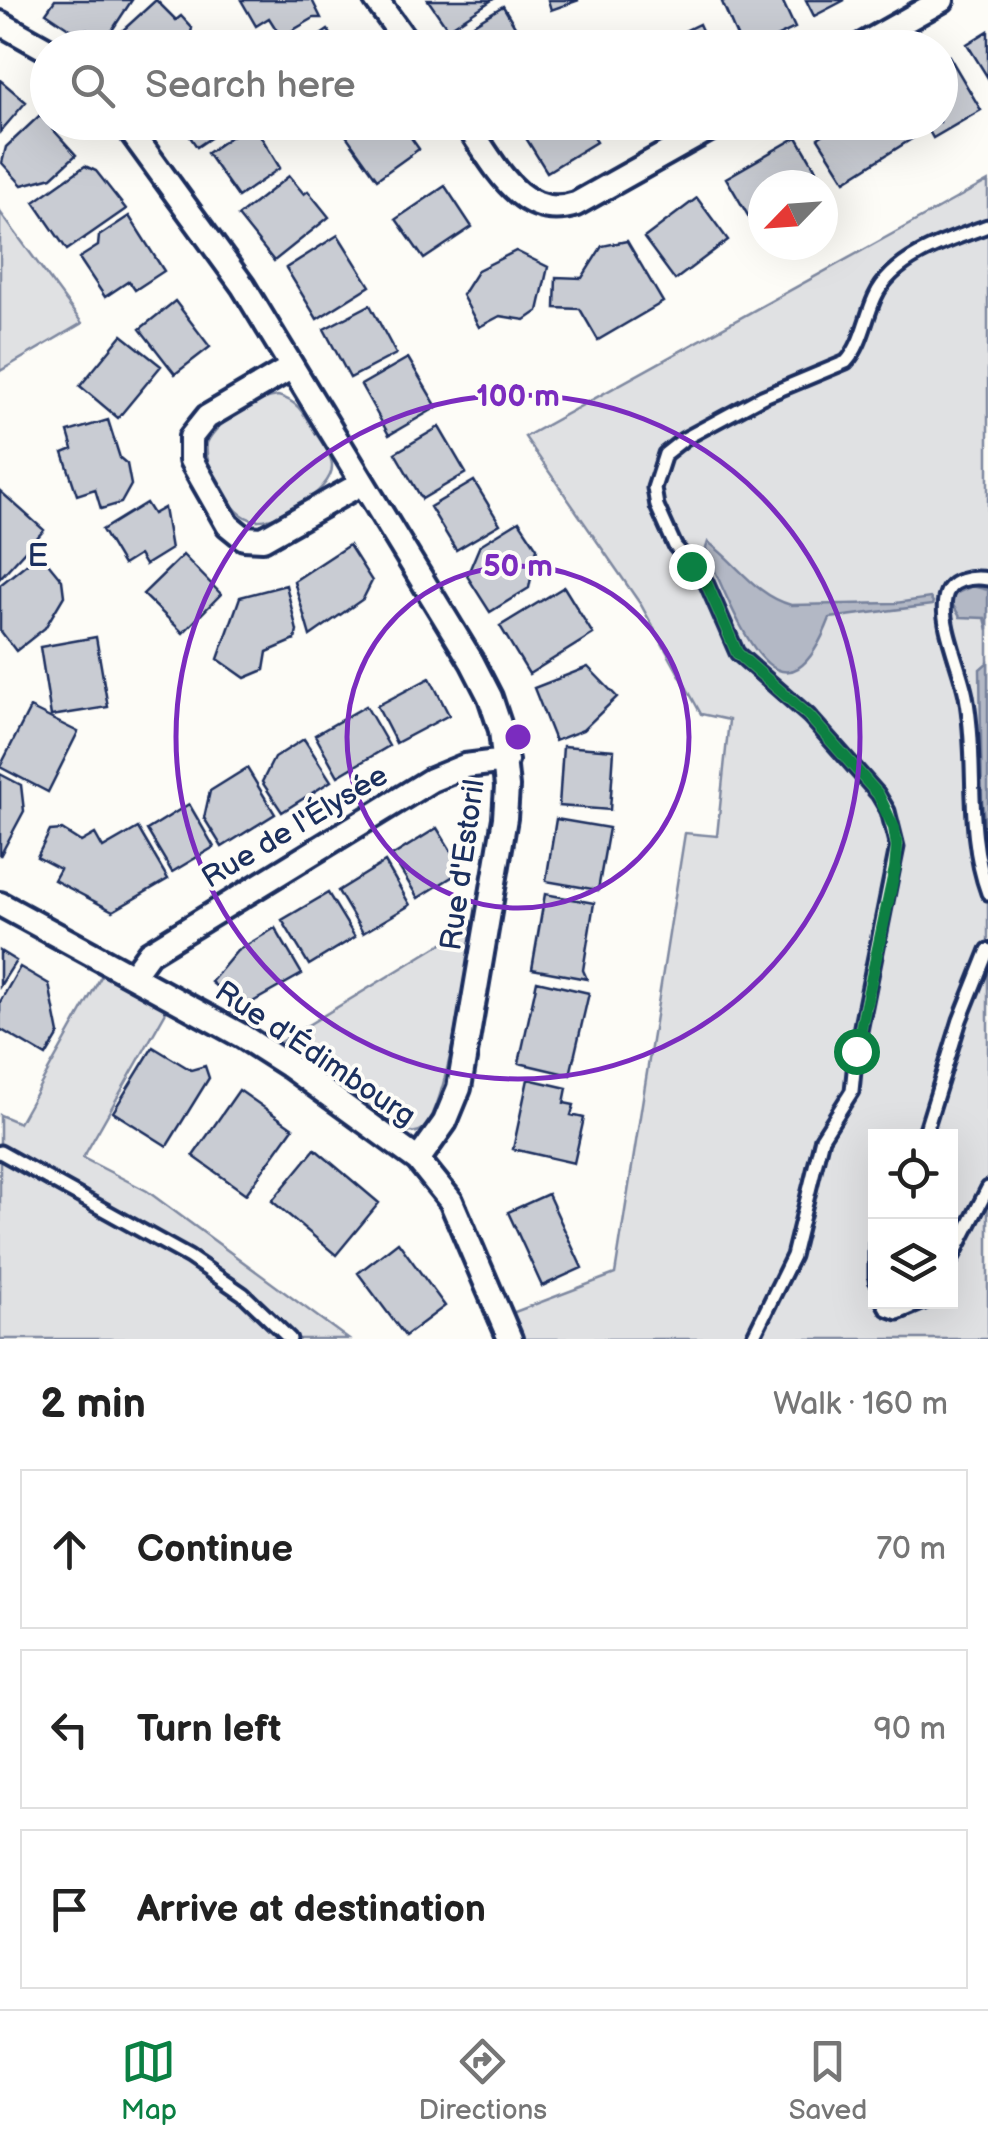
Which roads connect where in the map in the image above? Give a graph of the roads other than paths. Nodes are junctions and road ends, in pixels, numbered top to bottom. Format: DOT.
graph roads {
  1 [pos="376,0"];
  2 [pos="942,0"];
  3 [pos="0,23"];
  4 [pos="398,30"];
  5 [pos="888,30"];
  6 [pos="30,40"];
  7 [pos="137,140"];
  8 [pos="478,140"];
  9 [pos="690,140"];
  10 [pos="988,226"];
  11 [pos="292,367"];
  12 [pos="362,482"];
  13 [pos="988,579"];
  14 [pos="506,761"];
  15 [pos="988,894"];
  16 [pos="0,904"];
  17 [pos="988,950"];
  18 [pos="132,975"];
  19 [pos="926,1129"];
  20 [pos="0,1152"];
  21 [pos="418,1160"];
  22 [pos="988,1188"];
  23 [pos="958,1246"];
  24 [pos="290,1339"];
  25 [pos="510,1339"];
  26 [pos="752,1339"];
  1 -- 4 [label="street"];
  2 -- 5 [label="street"];
  3 -- 6 [label="street"];
  7 -- 11 [label="street, Rue d'Estoril"];
  8 -- 9 [label="street"];
  10 -- 26 [label="lane"];
  11 -- 12 [label="street, Rue d'Estoril"];
  11 -- 12 [label="street"];
  12 -- 14 [label="street, Rue d'Estoril"];
  13 -- 15 [label="lane"];
  14 -- 18 [label="street, Rue de l'Élysée"];
  14 -- 21 [label="street, Rue d'Estoril"];
  16 -- 18 [label="street, Rue d'Édimbourg"];
  17 -- 19 [label="lane"];
  18 -- 21 [label="street, Rue d'Édimbourg"];
  20 -- 24 [label="lane"];
  21 -- 25 [label="street, Rue d'Édimbourg"];
  22 -- 23 [label="lane"];
}
